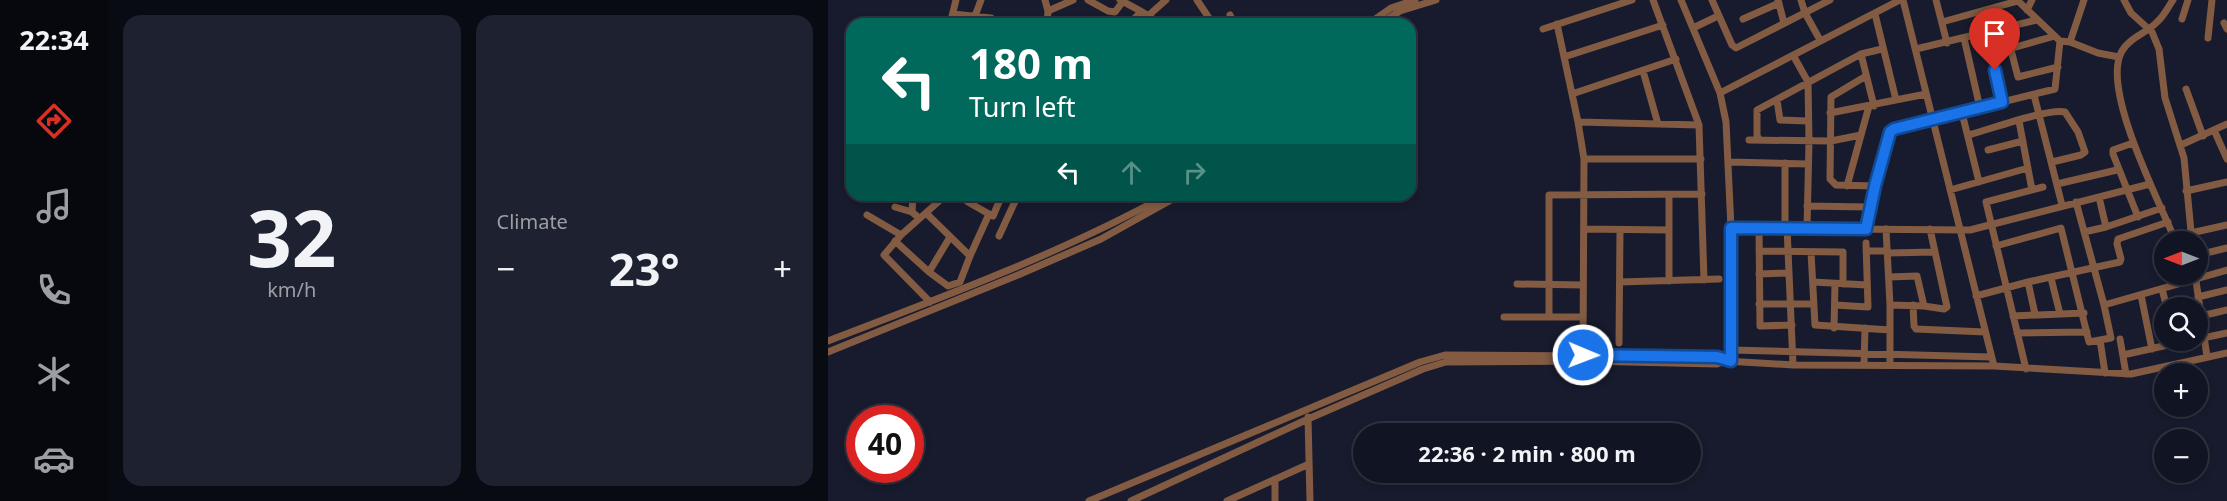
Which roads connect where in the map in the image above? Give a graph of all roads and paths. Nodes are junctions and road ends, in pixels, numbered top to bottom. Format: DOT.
graph roads {
  1 [pos="956,0"];
  2 [pos="981,0"];
  3 [pos="1045,0"];
  4 [pos="1073,0"];
  5 [pos="1088,0"];
  6 [pos="1166,0"];
  7 [pos="1197,0"];
  8 [pos="1414,0"];
  9 [pos="1436,0"];
  10 [pos="1632,0"];
  11 [pos="1653,0"];
  12 [pos="1682,0"];
  13 [pos="1712,0"];
  14 [pos="1801,0"];
  15 [pos="1830,0"];
  16 [pos="1901,0"];
  17 [pos="1936,0"];
  18 [pos="2032,0"];
  19 [pos="2084,0"];
  20 [pos="2124,0"];
  21 [pos="2173,0"];
  22 [pos="2188,0"];
  23 [pos="2211,0"];
  24 [pos="1122,1"];
  25 [pos="2017,1"];
  26 [pos="1063,2"];
  27 [pos="1778,2"];
  28 [pos="1612,3"];
  29 [pos="2027,10"];
  30 [pos="1048,11"];
  31 [pos="1140,13"];
  32 [pos="1804,13"];
  33 [pos="953,14"];
  34 [pos="1875,14"];
  35 [pos="1149,15"];
  36 [pos="1230,15"];
  37 [pos="975,16"];
  38 [pos="1718,16"];
  39 [pos="952,18"];
  40 [pos="991,18"];
  41 [pos="1047,18"];
  42 [pos="1135,18"];
  43 [pos="1152,18"];
  44 [pos="1209,18"];
  45 [pos="1231,18"];
  46 [pos="1377,18"];
  47 [pos="1389,18"];
  48 [pos="1743,19"];
  49 [pos="2182,19"];
  50 [pos="2037,20"];
  51 [pos="1942,22"];
  52 [pos="1784,23"];
  53 [pos="1557,24"];
  54 [pos="1663,25"];
  55 [pos="1693,28"];
  56 [pos="2148,28"];
  57 [pos="1543,29"];
  58 [pos="2058,38"];
  59 [pos="2208,38"];
  60 [pos="1964,39"];
  61 [pos="1820,40"];
  62 [pos="2070,42"];
  63 [pos="1947,43"];
  64 [pos="1882,49"];
  65 [pos="1916,49"];
  66 [pos="2011,50"];
  67 [pos="1861,54"];
  68 [pos="1793,55"];
  69 [pos="1564,57"];
  70 [pos="2119,57"];
  71 [pos="1676,59"];
  72 [pos="2058,67"];
  73 [pos="1643,71"];
  74 [pos="1866,76"];
  75 [pos="1808,82"];
  76 [pos="2186,89"];
  77 [pos="1720,93"];
  78 [pos="1572,94"];
  79 [pos="1926,94"];
  80 [pos="2034,95"];
  81 [pos="1777,100"];
  82 [pos="1896,100"];
  83 [pos="2002,102"];
  84 [pos="1871,106"];
  85 [pos="1980,108"];
  86 [pos="1830,113"];
  87 [pos="1962,113"];
  88 [pos="2040,114"];
  89 [pos="1933,120"];
  90 [pos="1808,121"];
  91 [pos="2019,121"];
  92 [pos="1578,122"];
  93 [pos="1658,124"];
  94 [pos="2227,124"];
  95 [pos="1699,125"];
  96 [pos="2214,130"];
  97 [pos="1862,135"];
  98 [pos="1968,135"];
  99 [pos="2202,135"];
  100 [pos="1749,140"];
  101 [pos="1760,140"];
  102 [pos="1831,141"];
  103 [pos="2023,141"];
  104 [pos="1809,142"];
  105 [pos="2133,143"];
  106 [pos="2181,145"];
  107 [pos="1989,150"];
  108 [pos="2227,156"];
  109 [pos="1584,159"];
  110 [pos="1701,159"];
  111 [pos="1729,162"];
  112 [pos="2052,162"];
  113 [pos="1785,164"];
  114 [pos="1808,164"];
  115 [pos="2028,168"];
  116 [pos="2117,170"];
  117 [pos="1979,182"];
  118 [pos="2227,182"];
  119 [pos="2057,184"];
  120 [pos="2150,184"];
  121 [pos="1846,186"];
  122 [pos="1875,186"];
  123 [pos="2043,187"];
  124 [pos="1950,190"];
  125 [pos="2032,190"];
  126 [pos="2127,191"];
  127 [pos="2186,191"];
  128 [pos="1584,194"];
  129 [pos="1702,194"];
  130 [pos="1669,195"];
  131 [pos="2099,197"];
  132 [pos="913,201"];
  133 [pos="939,201"];
  134 [pos="967,201"];
  135 [pos="999,201"];
  136 [pos="1015,201"];
  137 [pos="1155,201"];
  138 [pos="1169,201"];
  139 [pos="2076,201"];
  140 [pos="2062,205"];
  141 [pos="1808,206"];
  142 [pos="895,207"];
  143 [pos="1870,207"];
  144 [pos="2162,208"];
  145 [pos="912,212"];
  146 [pos="867,215"];
  147 [pos="922,215"];
  148 [pos="991,215"];
  149 [pos="2138,217"];
  150 [pos="2168,222"];
  151 [pos="1005,223"];
  152 [pos="1990,224"];
  153 [pos="2227,225"];
  154 [pos="1759,227"];
  155 [pos="1786,227"];
  156 [pos="1807,227"];
  157 [pos="2106,227"];
  158 [pos="1731,228"];
  159 [pos="1584,229"];
  160 [pos="1866,229"];
  161 [pos="1886,229"];
  162 [pos="1620,230"];
  163 [pos="1669,230"];
  164 [pos="1930,230"];
  165 [pos="1960,230"];
  166 [pos="2172,231"];
  167 [pos="2191,231"];
  168 [pos="2200,231"];
  169 [pos="2084,232"];
  170 [pos="999,236"];
  171 [pos="950,237"];
  172 [pos="898,238"];
  173 [pos="1866,243"];
  174 [pos="1996,246"];
  175 [pos="2227,248"];
  176 [pos="1787,250"];
  177 [pos="1759,251"];
  178 [pos="1866,251"];
  179 [pos="1811,252"];
  180 [pos="1887,252"];
  181 [pos="1934,252"];
  182 [pos="2208,253"];
  183 [pos="970,256"];
  184 [pos="2093,266"];
  185 [pos="2227,270"];
  186 [pos="929,272"];
  187 [pos="1789,273"];
  188 [pos="2073,273"];
  189 [pos="1759,274"];
  190 [pos="2208,274"];
  191 [pos="1889,277"];
  192 [pos="2051,278"];
  193 [pos="1719,279"];
  194 [pos="1704,280"];
  195 [pos="1670,281"];
  196 [pos="1620,282"];
  197 [pos="1813,282"];
  198 [pos="2028,282"];
  199 [pos="1517,284"];
  200 [pos="1835,284"];
  201 [pos="1843,284"];
  202 [pos="1548,285"];
  203 [pos="1583,285"];
  204 [pos="1867,285"];
  205 [pos="2172,285"];
  206 [pos="2196,285"];
  207 [pos="2006,287"];
  208 [pos="2162,289"];
  209 [pos="2227,290"];
  210 [pos="968,291"];
  211 [pos="2141,295"];
  212 [pos="1976,296"];
  213 [pos="2164,297"];
  214 [pos="2198,297"];
  215 [pos="930,302"];
  216 [pos="1759,304"];
  217 [pos="1791,304"];
  218 [pos="1813,304"];
  219 [pos="1835,305"];
  220 [pos="1890,305"];
  221 [pos="1913,305"];
  222 [pos="2104,305"];
  223 [pos="1924,306"];
  224 [pos="2227,310"];
  225 [pos="2084,313"];
  226 [pos="2035,314"];
  227 [pos="2060,314"];
  228 [pos="2208,314"];
  229 [pos="2013,316"];
  230 [pos="1504,317"];
  231 [pos="1548,317"];
  232 [pos="1583,317"];
  233 [pos="1792,325"];
  234 [pos="1834,328"];
  235 [pos="1865,328"];
  236 [pos="1890,330"];
  237 [pos="1985,332"];
  238 [pos="2087,332"];
  239 [pos="2017,333"];
  240 [pos="2227,333"];
  241 [pos="2208,337"];
  242 [pos="2120,339"];
  243 [pos="2100,340"];
  244 [pos="828,341"];
  245 [pos="1619,343"];
  246 [pos="2152,349"];
  247 [pos="1731,350"];
  248 [pos="2205,351"];
  249 [pos="828,352"];
  250 [pos="1792,352"];
  251 [pos="1864,353"];
  252 [pos="2227,353"];
  253 [pos="1890,354"];
  254 [pos="1583,355"];
  255 [pos="2123,355"];
  256 [pos="1991,357"];
  257 [pos="2207,357"];
  258 [pos="1728,361"];
  259 [pos="1793,365"];
  260 [pos="1864,365"];
  261 [pos="1890,365"];
  262 [pos="1994,366"];
  263 [pos="2026,369"];
  264 [pos="2105,373"];
  265 [pos="2126,374"];
  266 [pos="1306,410"];
  267 [pos="1308,419"];
  268 [pos="1309,464"];
  269 [pos="1275,479"];
  270 [pos="1243,498"];
  271 [pos="1089,501"];
  272 [pos="1131,501"];
  273 [pos="1227,501"];
  274 [pos="1275,501"];
  275 [pos="1310,501"];
  1 -- 33 [label="street"];
  2 -- 37 [label="street"];
  3 -- 30 [label="street"];
  4 -- 26 [label="street"];
  5 -- 24 [label="street"];
  6 -- 35 [label="street"];
  7 -- 44 [label="street"];
  8 -- 46 [label="street"];
  9 -- 47 [label="street"];
  10 -- 28 [label="street"];
  11 -- 54 [label="street"];
  12 -- 55 [label="street"];
  13 -- 38 [label="street"];
  14 -- 32 [label="street"];
  15 -- 32 [label="street"];
  16 -- 34 [label="street"];
  16 -- 65 [label="street"];
  17 -- 51 [label="street"];
  18 -- 29 [label="street"];
  19 -- 62 [label="street"];
  20 -- 56 [label="street"];
  21 -- 56 [label="street"];
  22 -- 49 [label="street"];
  23 -- 59 [label="street"];
  24 -- 31 [label="street"];
  25 -- 29 [label="street"];
  25 -- 51 [label="street"];
  26 -- 30 [label="street"];
  27 -- 48 [label="street"];
  27 -- 52 [label="street"];
  28 -- 53 [label="street"];
  29 -- 50 [label="street"];
  30 -- 41 [label="street"];
  31 -- 35 [label="street"];
  31 -- 42 [label="street"];
  32 -- 52 [label="street"];
  32 -- 61 [label="street"];
  33 -- 37 [label="street"];
  33 -- 39 [label="street"];
  34 -- 61 [label="street"];
  34 -- 64 [label="street"];
  35 -- 43 [label="street"];
  36 -- 45 [label="street"];
  37 -- 40 [label="street"];
  38 -- 52 [label="street"];
  38 -- 55 [label="street"];
  50 -- 58 [label="street"];
  50 -- 60 [label="street"];
  51 -- 63 [label="street"];
  53 -- 57 [label="street"];
  53 -- 69 [label="street"];
  54 -- 69 [label="street"];
  54 -- 71 [label="street"];
  55 -- 77 [label="street"];
  56 -- 70 [label="street"];
  56 -- 106 [label="street"];
  58 -- 62 [label="street"];
  58 -- 66 [label="street"];
  58 -- 72 [label="street"];
  60 -- 63 [label="street"];
  60 -- 85 [label="street"];
  61 -- 68 [label="street"];
  62 -- 70 [label="street"];
  63 -- 65 [label="street"];
  64 -- 67 [label="street"];
  64 -- 82 [label="street"];
  65 -- 79 [label="street"];
  66 -- 72 [label="street"];
  66 -- 83 [label="street"];
  67 -- 74 [label="street"];
  67 -- 75 [label="street"];
  68 -- 75 [label="street"];
  68 -- 77 [label="street"];
  69 -- 78 [label="street"];
  70 -- 105 [label="street"];
  71 -- 73 [label="street"];
  71 -- 95 [label="street"];
  72 -- 80 [label="street"];
  73 -- 78 [label="street"];
  73 -- 93 [label="street"];
  74 -- 84 [label="street"];
  74 -- 86 [label="street"];
  75 -- 81 [label="street"];
  75 -- 90 [label="street"];
  76 -- 99 [label="street"];
  77 -- 111 [label="street"];
  78 -- 92 [label="street"];
  79 -- 82 [label="street"];
  79 -- 89 [label="street"];
  80 -- 83 [label="street"];
  80 -- 88 [label="street"];
  81 -- 90 [label="street"];
  81 -- 101 [label="street"];
  82 -- 84 [label="street"];
  83 -- 85 [label="street"];
  84 -- 86 [label="street"];
  84 -- 97 [label="street"];
  85 -- 87 [label="street"];
  86 -- 102 [label="street"];
  87 -- 89 [label="street"];
  87 -- 98 [label="street"];
  88 -- 91 [label="street"];
  88 -- 112 [label="street"];
  88 -- 112 [label="street"];
  89 -- 122 [label="street"];
  89 -- 124 [label="street"];
  90 -- 104 [label="street"];
  91 -- 98 [label="street"];
  91 -- 103 [label="street"];
  92 -- 93 [label="street"];
  92 -- 109 [label="street"];
  93 -- 95 [label="street"];
  94 -- 96 [label="street"];
  95 -- 110 [label="street"];
  96 -- 99 [label="street"];
  96 -- 108 [label="street"];
  97 -- 102 [label="street"];
  97 -- 121 [label="street"];
  98 -- 117 [label="street"];
  99 -- 106 [label="street"];
  100 -- 101 [label="street"];
  101 -- 104 [label="street"];
  102 -- 104 [label="street"];
  102 -- 121 [label="street"];
  103 -- 107 [label="street"];
  103 -- 115 [label="street"];
  104 -- 114 [label="street"];
  105 -- 116 [label="street"];
  105 -- 120 [label="street"];
  106 -- 127 [label="street"];
  109 -- 110 [label="street"];
  109 -- 128 [label="street"];
  110 -- 129 [label="street"];
  111 -- 113 [label="street"];
  111 -- 158 [label="street"];
  112 -- 119 [label="street"];
  113 -- 114 [label="street"];
  113 -- 155 [label="street"];
  114 -- 141 [label="street"];
  115 -- 117 [label="street"];
  115 -- 125 [label="street"];
  116 -- 119 [label="street"];
  116 -- 126 [label="street"];
  117 -- 124 [label="street"];
  118 -- 127 [label="street"];
  119 -- 140 [label="street"];
  120 -- 126 [label="street"];
  120 -- 144 [label="street"];
  121 -- 122 [label="street"];
  122 -- 143 [label="street"];
  123 -- 125 [label="street"];
  124 -- 165 [label="street"];
  125 -- 152 [label="street"];
  126 -- 131 [label="street"];
  126 -- 149 [label="street"];
  127 -- 167 [label="street"];
  128 -- 130 [label="street"];
  128 -- 159 [label="street"];
  128 -- 202 [label="street"];
  129 -- 130 [label="street"];
  129 -- 194 [label="street"];
  130 -- 163 [label="street"];
  131 -- 139 [label="street"];
  131 -- 157 [label="street"];
  132 -- 145 [label="street"];
  133 -- 147 [label="street"];
  134 -- 148 [label="street"];
  135 -- 148 [label="street"];
  136 -- 151 [label="street"];
  137 -- 210 [label="street"];
  138 -- 210 [label="street"];
  139 -- 140 [label="street"];
  139 -- 169 [label="street"];
  140 -- 152 [label="street"];
  141 -- 143 [label="street"];
  141 -- 156 [label="street"];
  142 -- 145 [label="street"];
  143 -- 160 [label="street"];
  144 -- 149 [label="street"];
  144 -- 150 [label="street"];
  145 -- 147 [label="street"];
  146 -- 172 [label="street"];
  147 -- 171 [label="street"];
  147 -- 172 [label="street"];
  148 -- 151 [label="street"];
  148 -- 183 [label="street"];
  149 -- 157 [label="street"];
  150 -- 166 [label="street"];
  150 -- 184 [label="street"];
  151 -- 170 [label="street"];
  152 -- 165 [label="street"];
  152 -- 174 [label="street"];
  153 -- 168 [label="street"];
  154 -- 155 [label="street"];
  154 -- 158 [label="street"];
  154 -- 177 [label="street"];
  155 -- 156 [label="street"];
  155 -- 176 [label="street"];
  156 -- 160 [label="street"];
  157 -- 169 [label="street"];
  158 -- 247 [label="street"];
  159 -- 162 [label="street"];
  159 -- 203 [label="street"];
  160 -- 161 [label="street"];
  161 -- 164 [label="street"];
  161 -- 180 [label="street"];
  162 -- 163 [label="street"];
  162 -- 196 [label="street"];
  163 -- 195 [label="street"];
  164 -- 165 [label="street"];
  164 -- 181 [label="street"];
  165 -- 212 [label="street"];
  169 -- 184 [label="street"];
  171 -- 183 [label="street"];
  171 -- 186 [label="street"];
  172 -- 186 [label="street"];
  172 -- 215 [label="street"];
  173 -- 178 [label="street"];
  174 -- 188 [label="street"];
  174 -- 207 [label="street"];
  175 -- 182 [label="street"];
  176 -- 177 [label="street"];
  176 -- 179 [label="street"];
  176 -- 187 [label="street"];
  177 -- 189 [label="street"];
  178 -- 180 [label="street"];
  178 -- 204 [label="street"];
  179 -- 197 [label="street"];
  179 -- 201 [label="street"];
  180 -- 181 [label="street"];
  180 -- 191 [label="street"];
  181 -- 223 [label="street"];
  183 -- 186 [label="street"];
  184 -- 188 [label="street"];
  184 -- 222 [label="street"];
  185 -- 190 [label="street"];
  187 -- 189 [label="street"];
  187 -- 217 [label="street"];
  188 -- 192 [label="street"];
  188 -- 225 [label="street"];
  189 -- 216 [label="street"];
  191 -- 220 [label="street"];
  191 -- 223 [label="street"];
  192 -- 198 [label="street"];
  192 -- 227 [label="street"];
  193 -- 194 [label="street"];
  194 -- 195 [label="street"];
  195 -- 196 [label="street"];
  196 -- 245 [label="street"];
  197 -- 200 [label="street"];
  197 -- 218 [label="street"];
  198 -- 207 [label="street"];
  198 -- 226 [label="street"];
  199 -- 202 [label="street"];
  200 -- 201 [label="street"];
  200 -- 219 [label="street"];
  201 -- 204 [label="street"];
  202 -- 203 [label="street"];
  202 -- 231 [label="street"];
  203 -- 232 [label="street"];
  204 -- 219 [label="street"];
  205 -- 208 [label="street"];
  206 -- 214 [label="street"];
  207 -- 212 [label="street"];
  207 -- 229 [label="street"];
  208 -- 211 [label="street"];
  208 -- 213 [label="street"];
  209 -- 214 [label="street"];
  210 -- 215 [label="street"];
  210 -- 249 [label="street"];
  211 -- 222 [label="street"];
  211 -- 246 [label="street"];
  212 -- 237 [label="street"];
  215 -- 244 [label="street"];
  216 -- 217 [label="street"];
  216 -- 233 [label="street"];
  217 -- 218 [label="street"];
  217 -- 233 [label="street"];
  218 -- 234 [label="street"];
  219 -- 234 [label="street"];
  220 -- 221 [label="street"];
  220 -- 236 [label="street"];
  221 -- 223 [label="street"];
  221 -- 237 [label="street"];
  222 -- 243 [label="street"];
  224 -- 228 [label="street"];
  225 -- 227 [label="street"];
  225 -- 238 [label="street"];
  226 -- 227 [label="street"];
  226 -- 229 [label="street"];
  229 -- 239 [label="street"];
  230 -- 231 [label="street"];
  231 -- 232 [label="street"];
  232 -- 254 [label="street"];
  233 -- 250 [label="street"];
  234 -- 235 [label="street"];
  235 -- 236 [label="street"];
  235 -- 251 [label="street"];
  236 -- 253 [label="street"];
  237 -- 256 [label="street"];
  238 -- 239 [label="street"];
  238 -- 243 [label="street"];
  239 -- 263 [label="street"];
  240 -- 241 [label="street"];
  242 -- 255 [label="street"];
  243 -- 264 [label="street"];
  246 -- 255 [label="street"];
  247 -- 250 [label="street"];
  247 -- 258 [label="street"];
  248 -- 257 [label="street"];
  250 -- 251 [label="street"];
  250 -- 259 [label="street"];
  251 -- 253 [label="street"];
  251 -- 260 [label="street"];
  252 -- 257 [label="street"];
  253 -- 256 [label="street"];
  253 -- 261 [label="street"];
  254 -- 258 [label="street"];
  254 -- 266 [label="street"];
  255 -- 265 [label="street"];
  256 -- 262 [label="street"];
  257 -- 265 [label="street"];
  258 -- 259 [label="street"];
  258 -- 267 [label="street"];
  259 -- 260 [label="street"];
  260 -- 261 [label="street"];
  261 -- 262 [label="street"];
  262 -- 263 [label="street"];
  263 -- 264 [label="street"];
  264 -- 265 [label="street"];
  266 -- 267 [label="street"];
  266 -- 271 [label="street"];
  267 -- 268 [label="street"];
  267 -- 272 [label="street"];
  268 -- 269 [label="street"];
  268 -- 275 [label="street"];
  269 -- 270 [label="street"];
  269 -- 274 [label="street"];
  270 -- 273 [label="street"];
}
